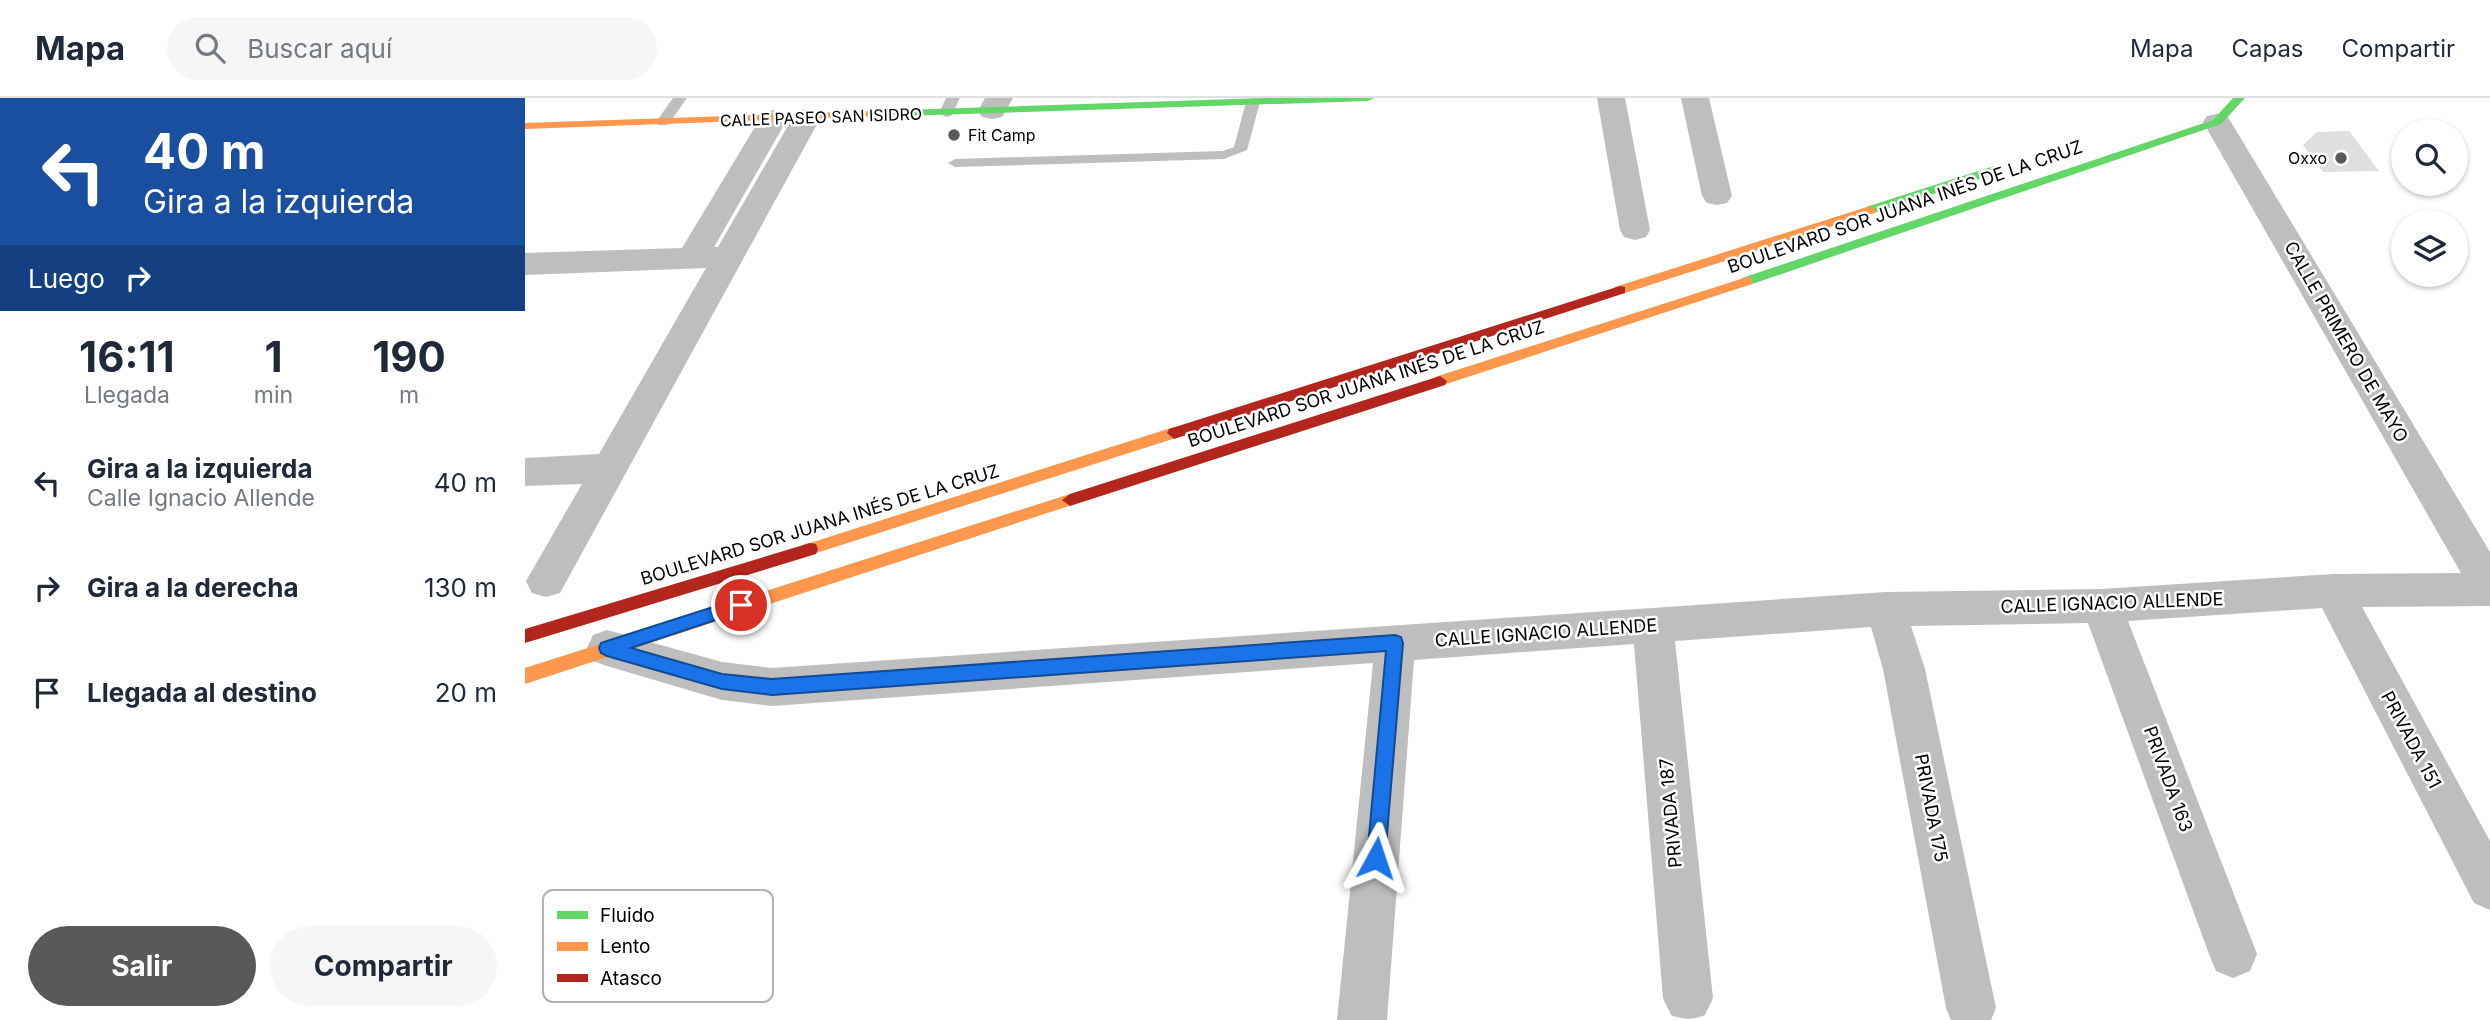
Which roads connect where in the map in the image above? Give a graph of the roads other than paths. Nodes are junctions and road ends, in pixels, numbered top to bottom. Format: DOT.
graph roads {
  1 [pos="680,98"];
  2 [pos="1369,98"];
  3 [pos="1611,98"];
  4 [pos="1695,98"];
  5 [pos="1253,102"];
  6 [pos="949,105"];
  7 [pos="995,105"];
  8 [pos="2223,111"];
  9 [pos="807,117"];
  10 [pos="774,118"];
  11 [pos="663,122"];
  12 [pos="525,126"];
  13 [pos="955,163"];
  14 [pos="2007,165"];
  15 [pos="1717,197"];
  16 [pos="1635,230"];
  17 [pos="729,257"];
  18 [pos="692,258"];
  19 [pos="525,264"];
  20 [pos="610,468"];
  21 [pos="525,472"];
  22 [pos="546,582"];
  23 [pos="2490,588"];
  24 [pos="2334,591"];
  25 [pos="2101,606"];
  26 [pos="1886,609"];
  27 [pos="1653,627"];
  28 [pos="525,636"];
  29 [pos="1395,643"];
  30 [pos="607,648"];
  31 [pos="525,676"];
  32 [pos="2490,887"];
  33 [pos="2233,954"];
  34 [pos="1688,998"];
  35 [pos="1971,1007"];
  36 [pos="1361,1020"];
  1 -- 11 [label="lane"];
  2 -- 5 [label="main road, CALLE PASEO SAN ISIDRO"];
  3 -- 16 [label="street"];
  4 -- 15 [label="street"];
  5 -- 7 [label="main road, CALLE PASEO SAN ISIDRO"];
  5 -- 13 [label="lane"];
  6 -- 7 [label="main road, CALLE PASEO SAN ISIDRO"];
  6 -- 9 [label="main road, CALLE PASEO SAN ISIDRO"];
  8 -- 23 [label="street, CALLE PRIMERO DE MAYO"];
  8 -- 30 [label="main road, BOULEVARD SOR JUANA INÉS DE LA CRUZ"];
  9 -- 10 [label="main road, CALLE PASEO SAN ISIDRO"];
  9 -- 17 [label="street"];
  10 -- 11 [label="main road, CALLE PASEO SAN ISIDRO"];
  10 -- 18 [label="street"];
  11 -- 12 [label="main road, CALLE PASEO SAN ISIDRO"];
  14 -- 28 [label="main road, BOULEVARD SOR JUANA INÉS DE LA CRUZ"];
  17 -- 18 [label="street"];
  17 -- 20 [label="street"];
  18 -- 19 [label="street"];
  20 -- 21 [label="street"];
  20 -- 22 [label="street"];
  23 -- 24 [label="street, CALLE IGNACIO ALLENDE"];
  24 -- 25 [label="street, CALLE IGNACIO ALLENDE"];
  24 -- 32 [label="street, PRIVADA 151"];
  25 -- 26 [label="street, CALLE IGNACIO ALLENDE"];
  25 -- 33 [label="street, PRIVADA 163"];
  26 -- 27 [label="street, CALLE IGNACIO ALLENDE"];
  26 -- 35 [label="street, PRIVADA 175"];
  27 -- 29 [label="street, CALLE IGNACIO ALLENDE"];
  27 -- 34 [label="street, PRIVADA 187"];
  29 -- 30 [label="street, CALLE IGNACIO ALLENDE"];
  29 -- 36 [label="street"];
  30 -- 31 [label="main road, BOULEVARD SOR JUANA INÉS DE LA CRUZ"];
}
